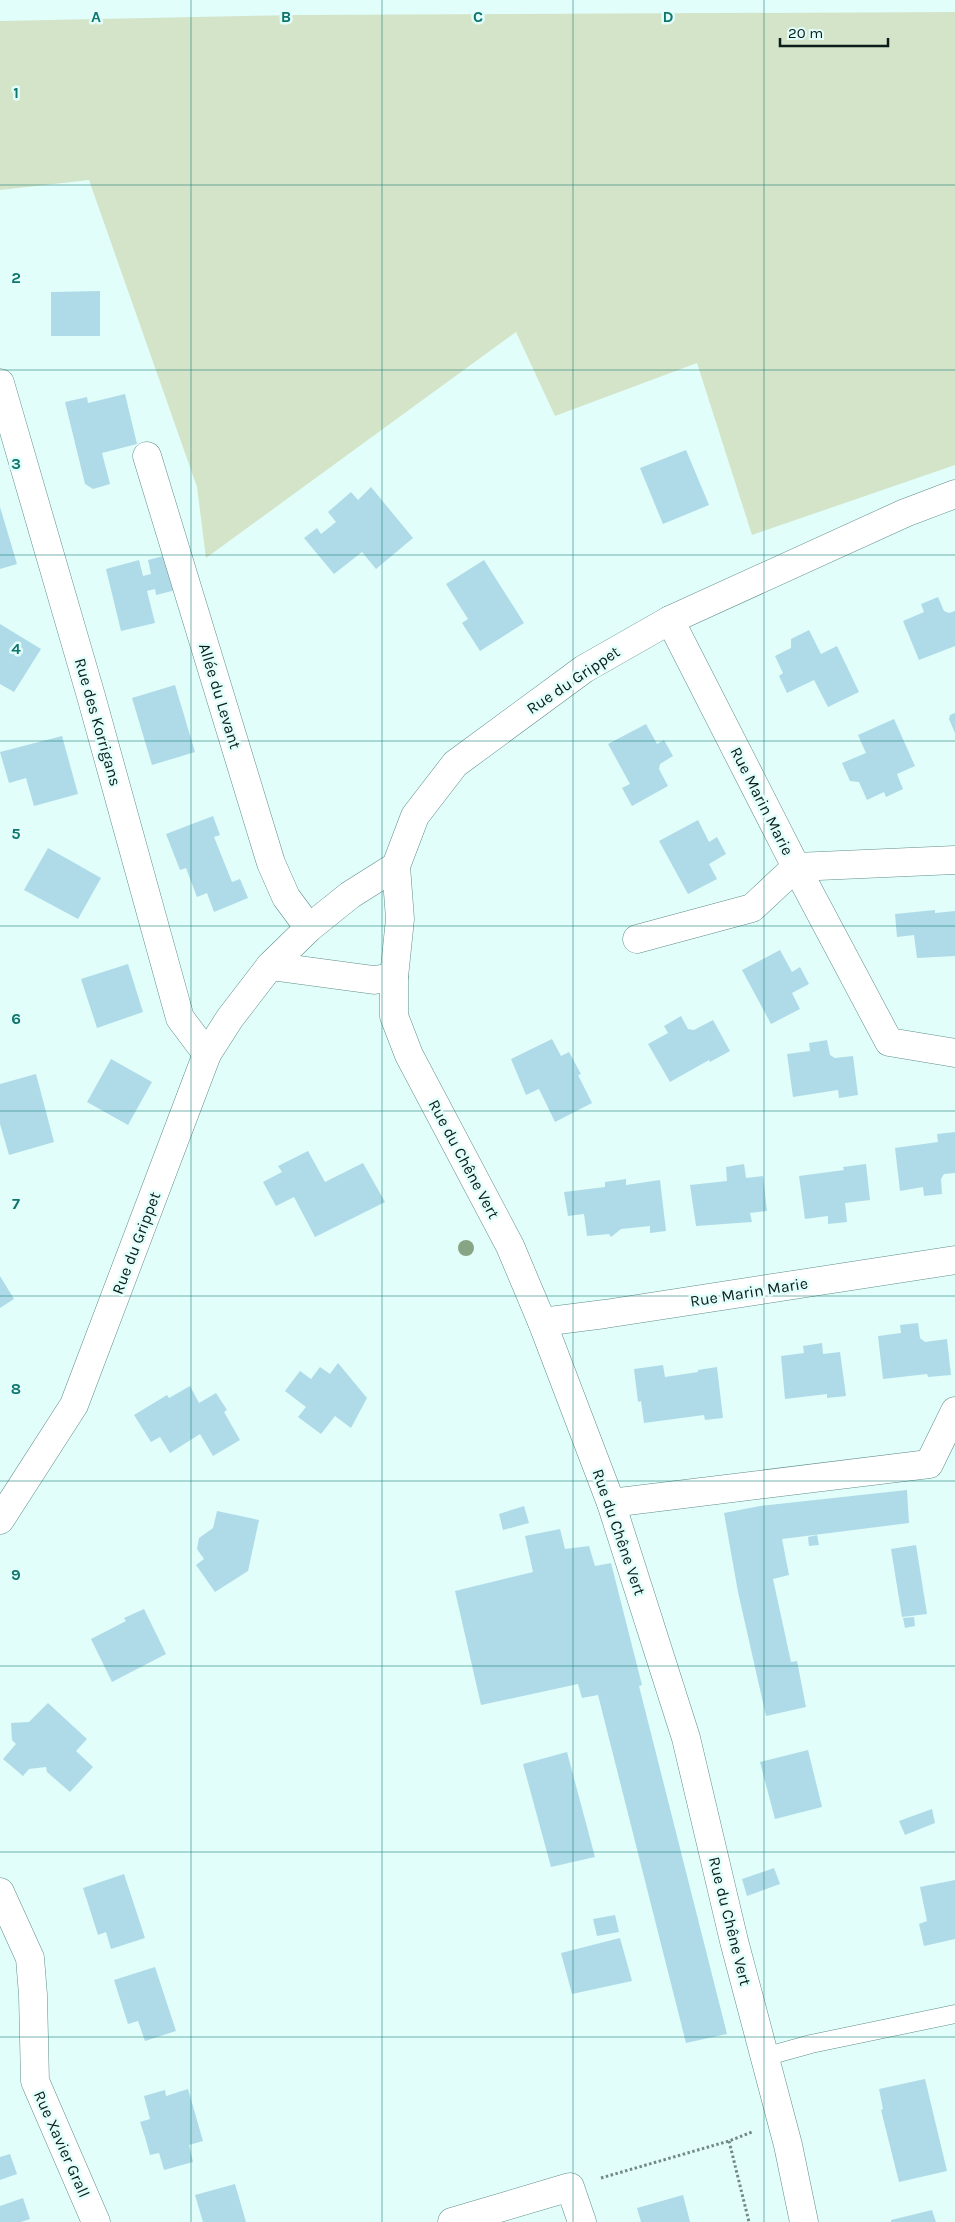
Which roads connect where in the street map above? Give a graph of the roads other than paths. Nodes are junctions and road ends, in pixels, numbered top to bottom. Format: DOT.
graph roads {
  1 [pos="0,384"];
  2 [pos="147,456"];
  3 [pos="955,494"];
  4 [pos="670,620"];
  5 [pos="955,860"];
  6 [pos="396,866"];
  7 [pos="796,867"];
  8 [pos="309,928"];
  9 [pos="637,939"];
  10 [pos="270,966"];
  11 [pos="394,977"];
  12 [pos="955,1052"];
  13 [pos="207,1054"];
  14 [pos="955,1260"];
  15 [pos="542,1322"];
  16 [pos="955,1411"];
  17 [pos="611,1503"];
  18 [pos="0,1520"];
  19 [pos="0,1892"];
  20 [pos="955,2014"];
  21 [pos="764,2057"];
  22 [pos="96,2222"];
  23 [pos="452,2222"];
  24 [pos="582,2222"];
  25 [pos="804,2222"];
  1 -- 13 [label="street, Rue des Korrigans"];
  2 -- 8 [label="street, Allée du Levant"];
  3 -- 4 [label="street, Rue du Grippet"];
  4 -- 6 [label="street, Rue du Grippet"];
  4 -- 7 [label="street, Rue Marin Marie"];
  5 -- 7 [label="street, Rue Marin Marie"];
  6 -- 8 [label="street, Rue du Grippet"];
  6 -- 11 [label="street, Rue du Chêne Vert"];
  7 -- 9 [label="street"];
  7 -- 12 [label="street"];
  8 -- 10 [label="street, Rue du Grippet"];
  10 -- 11 [label="street"];
  10 -- 13 [label="street, Rue du Grippet"];
  11 -- 15 [label="street, Rue du Chêne Vert"];
  13 -- 18 [label="street, Rue du Grippet"];
  14 -- 15 [label="street, Rue Marin Marie"];
  15 -- 17 [label="street, Rue du Chêne Vert"];
  16 -- 17 [label="street"];
  17 -- 21 [label="street, Rue du Chêne Vert"];
  19 -- 22 [label="street, Rue Xavier Grall"];
  20 -- 21 [label="lane"];
  21 -- 25 [label="street, Rue du Chêne Vert"];
  23 -- 24 [label="street"];
}
